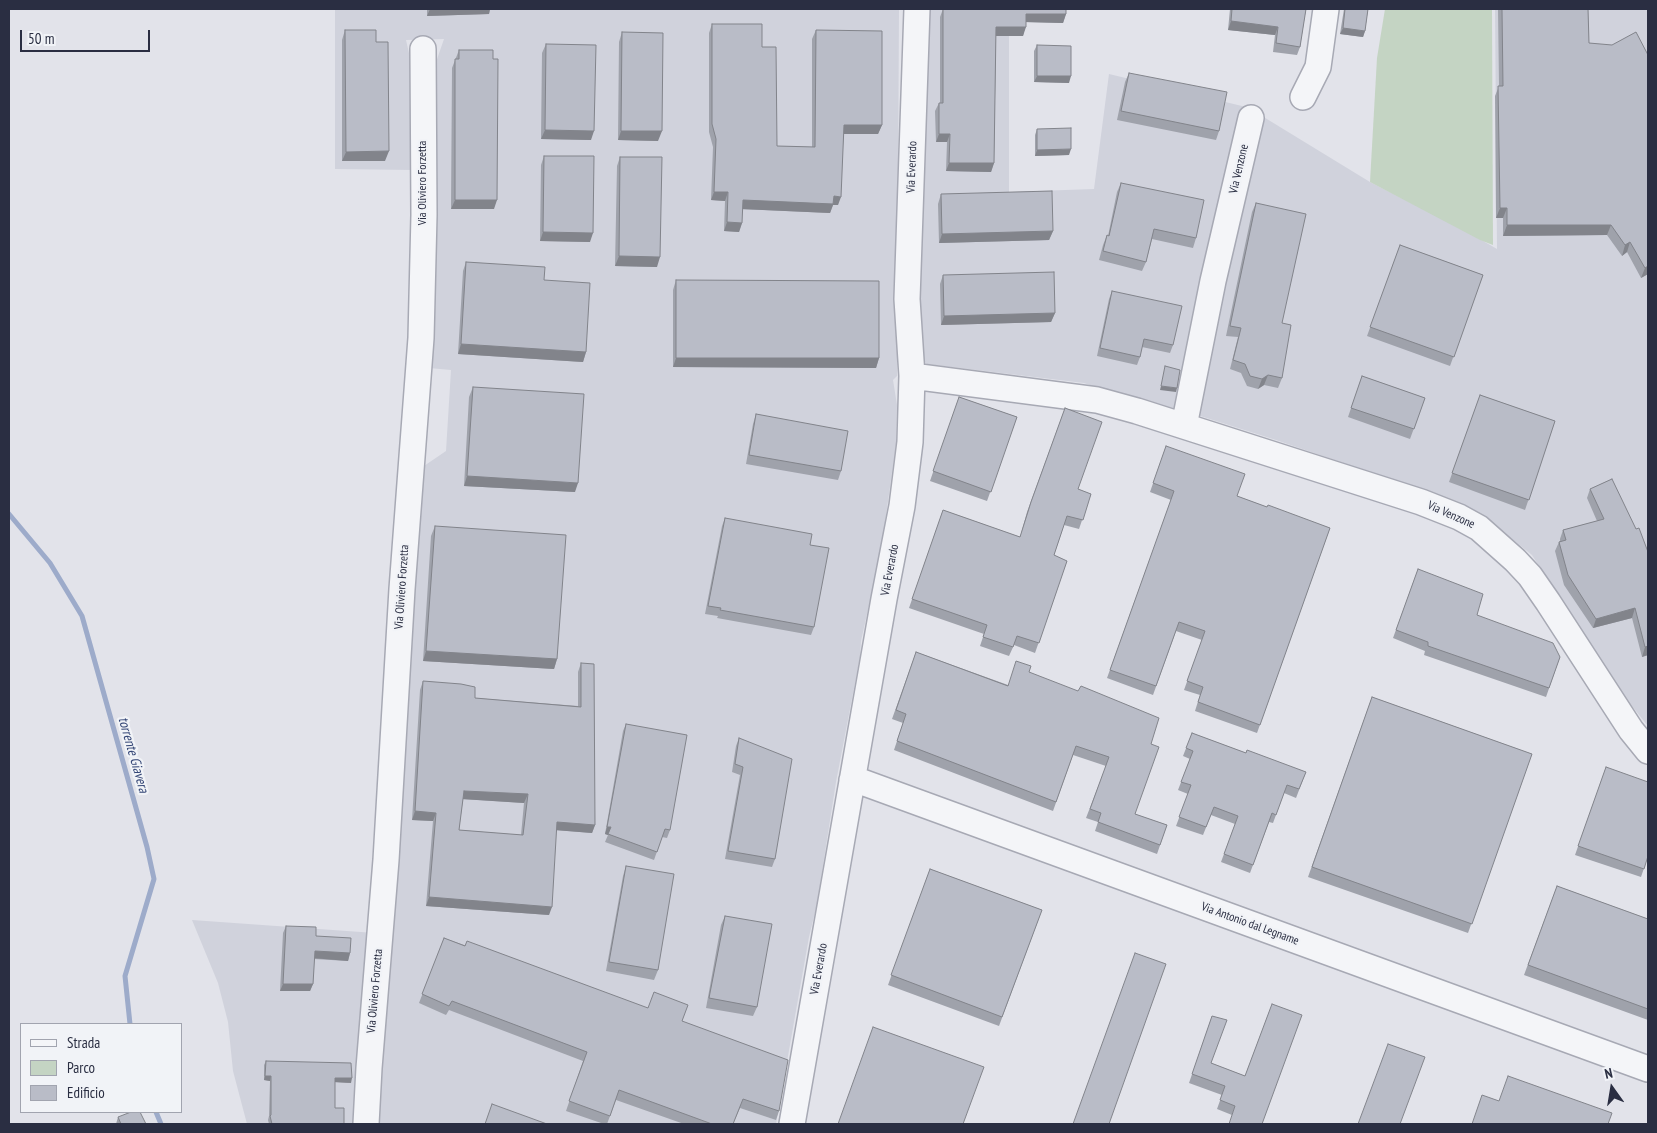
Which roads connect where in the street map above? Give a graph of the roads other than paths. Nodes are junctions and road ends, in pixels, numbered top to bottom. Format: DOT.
graph roads {
  1 [pos="917,9"];
  2 [pos="1326,9"];
  3 [pos="423,49"];
  4 [pos="1303,97"];
  5 [pos="1251,118"];
  6 [pos="912,376"];
  7 [pos="1184,426"];
  8 [pos="1648,751"];
  9 [pos="852,780"];
  10 [pos="1648,1069"];
  11 [pos="366,1124"];
  12 [pos="792,1124"];
  1 -- 6 [label="street, Via Everardo"];
  2 -- 4 [label="street"];
  3 -- 11 [label="street, Via Oliviero Forzetta"];
  5 -- 7 [label="street, Via Venzone"];
  6 -- 7 [label="street, Via Venzone"];
  6 -- 9 [label="street, Via Everardo"];
  7 -- 8 [label="street, Via Venzone"];
  9 -- 10 [label="street, Via Antonio dal Legname"];
  9 -- 12 [label="street, Via Everardo"];
}
